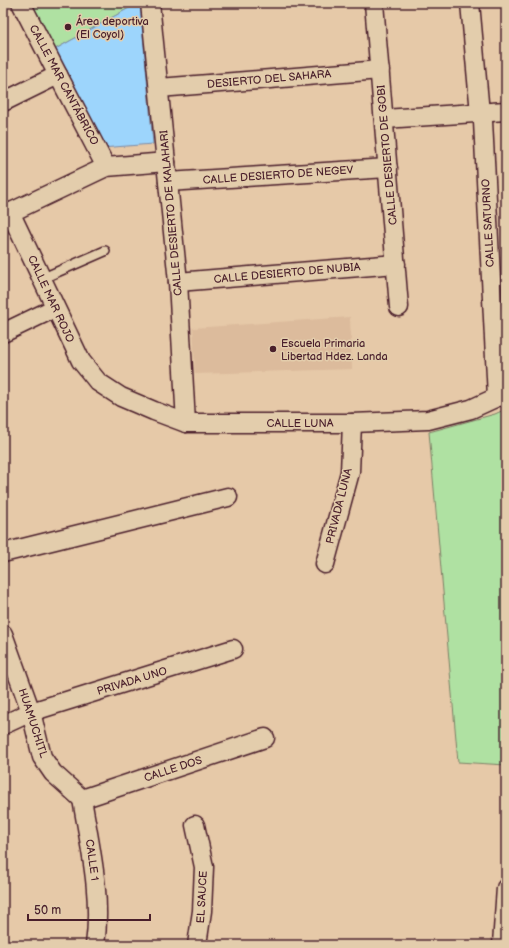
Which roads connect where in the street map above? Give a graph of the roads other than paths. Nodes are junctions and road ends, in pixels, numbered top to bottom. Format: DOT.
graph roads {
  1 [pos="21,3"];
  2 [pos="150,3"];
  3 [pos="374,3"];
  4 [pos="470,3"];
  5 [pos="380,70"];
  6 [pos="58,75"];
  7 [pos="159,88"];
  8 [pos="3,102"];
  9 [pos="506,111"];
  10 [pos="481,117"];
  11 [pos="384,119"];
  12 [pos="166,162"];
  13 [pos="106,167"];
  14 [pos="388,168"];
  15 [pos="168,182"];
  16 [pos="7,214"];
  17 [pos="105,251"];
  18 [pos="396,264"];
  19 [pos="41,279"];
  20 [pos="178,282"];
  21 [pos="399,307"];
  22 [pos="55,308"];
  23 [pos="3,333"];
  24 [pos="98,382"];
  25 [pos="502,395"];
  26 [pos="186,423"];
  27 [pos="352,423"];
  28 [pos="228,497"];
  29 [pos="3,553"];
  30 [pos="325,564"];
  31 [pos="3,634"];
  32 [pos="233,649"];
  33 [pos="31,712"];
  34 [pos="3,725"];
  35 [pos="265,738"];
  36 [pos="82,799"];
  37 [pos="195,825"];
  38 [pos="506,888"];
  39 [pos="502,944"];
  40 [pos="95,945"];
  41 [pos="198,945"];
  1 -- 6 [label="street, CALLE MAR CANTÁBRICO"];
  2 -- 7 [label="street, CALLE DESIERTO DE KALAHARI"];
  3 -- 5 [label="street, CALLE DESIERTO DE GOBI"];
  4 -- 10 [label="street, CALLE SATURNO"];
  5 -- 7 [label="street, DESIERTO DEL SAHARA"];
  5 -- 11 [label="street, CALLE DESIERTO DE GOBI"];
  6 -- 8 [label="street"];
  6 -- 13 [label="street, CALLE MAR CANTÁBRICO"];
  7 -- 12 [label="street, CALLE DESIERTO DE KALAHARI"];
  9 -- 10 [label="street"];
  10 -- 11 [label="street"];
  10 -- 25 [label="street, CALLE SATURNO"];
  11 -- 14 [label="street, CALLE DESIERTO DE GOBI"];
  12 -- 13 [label="street"];
  12 -- 15 [label="street, CALLE DESIERTO DE KALAHARI"];
  13 -- 16 [label="street"];
  14 -- 15 [label="street, CALLE DESIERTO DE NEGEV"];
  14 -- 18 [label="street, CALLE DESIERTO DE GOBI"];
  15 -- 20 [label="street, CALLE DESIERTO DE KALAHARI"];
  16 -- 19 [label="street, CALLE MAR ROJO"];
  17 -- 19 [label="lane"];
  18 -- 20 [label="street, CALLE DESIERTO DE NUBIA"];
  18 -- 21 [label="street, CALLE DESIERTO DE GOBI"];
  19 -- 22 [label="street, CALLE MAR ROJO"];
  20 -- 26 [label="street, CALLE DESIERTO DE KALAHARI"];
  22 -- 23 [label="street"];
  22 -- 24 [label="street, CALLE MAR ROJO"];
  24 -- 26 [label="street, CALLE LUNA"];
  25 -- 27 [label="street, CALLE LUNA"];
  26 -- 27 [label="street, CALLE LUNA"];
  27 -- 30 [label="street, PRIVADA LUNA"];
  28 -- 29 [label="street"];
  31 -- 33 [label="street, HUAMUCHITL"];
  32 -- 33 [label="street, PRIVADA UNO"];
  33 -- 34 [label="street, PRIVADA UNO"];
  33 -- 36 [label="street, HUAMUCHITL"];
  35 -- 36 [label="street, CALLE DOS"];
  36 -- 40 [label="street, CALLE 1"];
  37 -- 41 [label="street, EL SAUCE"];
  38 -- 39 [label="street"];
}
